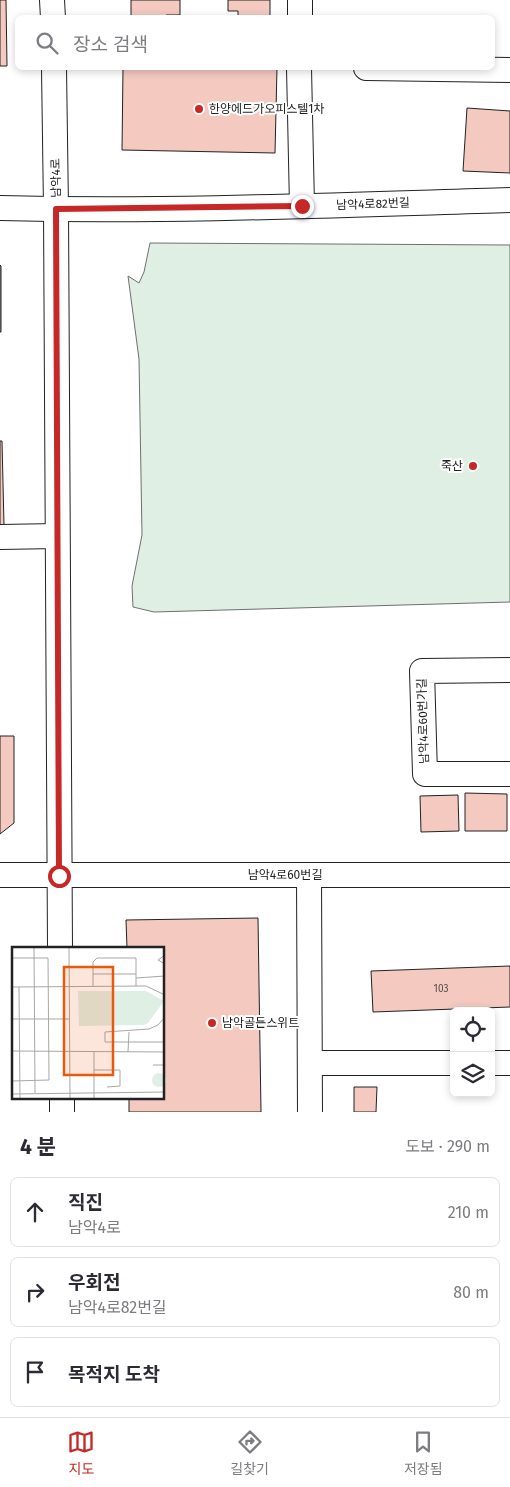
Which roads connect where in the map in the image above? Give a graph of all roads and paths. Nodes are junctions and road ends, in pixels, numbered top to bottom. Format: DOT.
graph roads {
  1 [pos="52,0"];
  2 [pos="300,0"];
  3 [pos="53,15"];
  4 [pos="300,15"];
  5 [pos="54,70"];
  6 [pos="299,70"];
  7 [pos="495,70"];
  8 [pos="510,70"];
  9 [pos="510,200"];
  10 [pos="302,206"];
  11 [pos="0,208"];
  12 [pos="56,209"];
  13 [pos="57,536"];
  14 [pos="0,537"];
  15 [pos="510,670"];
  16 [pos="510,774"];
  17 [pos="0,875"];
  18 [pos="510,875"];
  19 [pos="59,876"];
  20 [pos="310,876"];
  21 [pos="60,947"];
  22 [pos="310,1063"];
  23 [pos="450,1063"];
  24 [pos="495,1063"];
  25 [pos="510,1063"];
  26 [pos="310,1112"];
  1 -- 3 [label="street"];
  2 -- 4 [label="street"];
  5 -- 12 [label="street, 남악4로"];
  6 -- 10 [label="street"];
  7 -- 8 [label="street"];
  9 -- 10 [label="street, 남악4로82번길"];
  10 -- 12 [label="street, 남악4로82번길"];
  11 -- 12 [label="street, 남악4로82번길"];
  12 -- 13 [label="street, 남악4로"];
  13 -- 14 [label="street"];
  13 -- 19 [label="street, 남악4로"];
  15 -- 16 [label="street, 남악4로60번가길"];
  17 -- 19 [label="street, 남악4로60번길"];
  18 -- 20 [label="street, 남악4로60번길"];
  19 -- 20 [label="street, 남악4로60번길"];
  19 -- 21 [label="street, 남악4로"];
  20 -- 22 [label="street"];
  22 -- 23 [label="street"];
  22 -- 26 [label="street"];
  24 -- 25 [label="street"];
}
